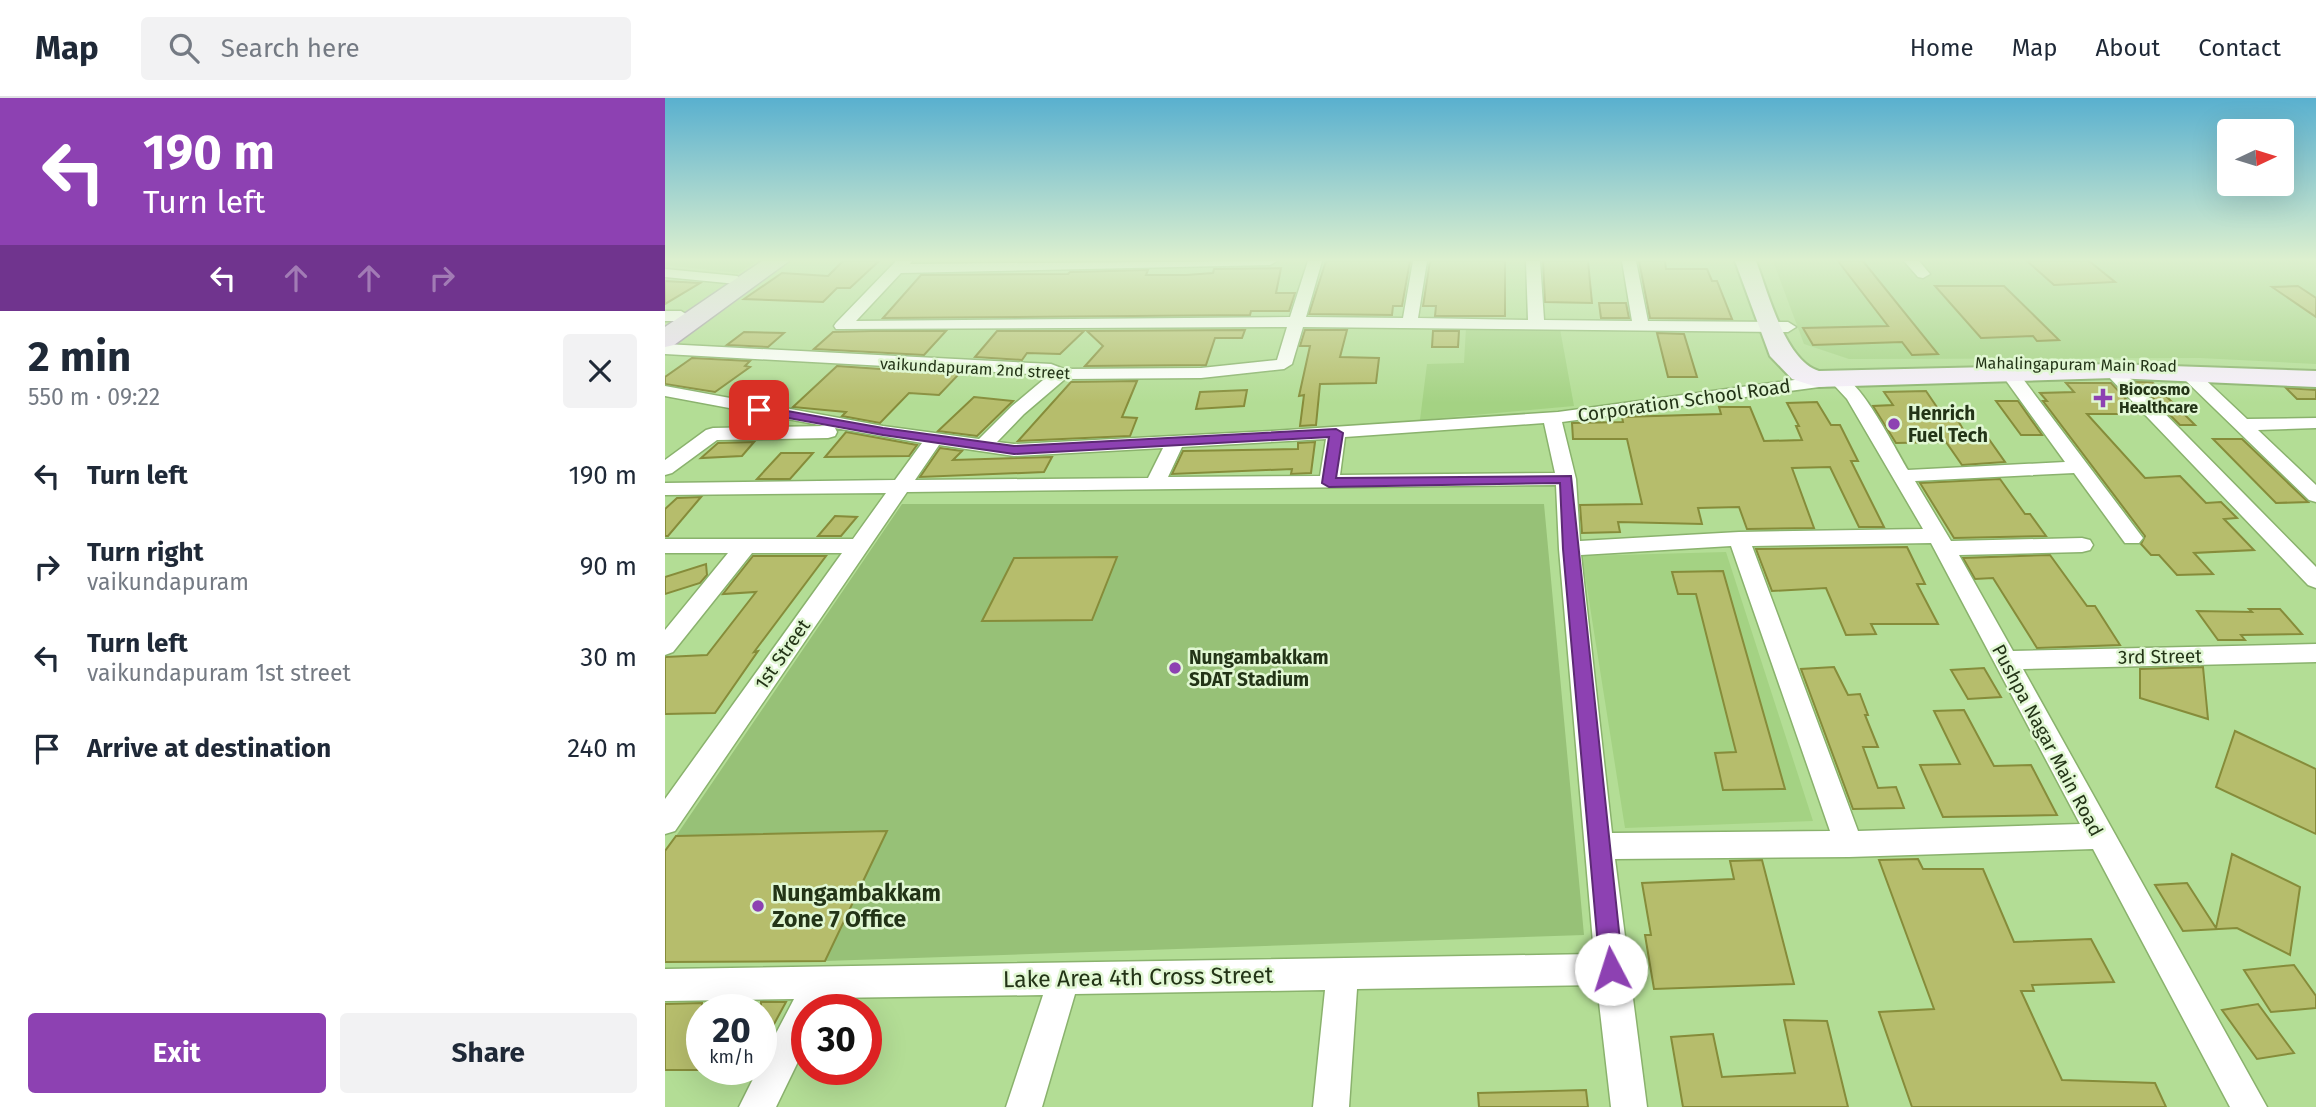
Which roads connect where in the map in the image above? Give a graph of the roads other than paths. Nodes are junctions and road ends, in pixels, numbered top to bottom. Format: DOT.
graph roads {
  1 [pos="690,308"];
  2 [pos="710,308"];
  3 [pos="859,308"];
  4 [pos="1302,308"];
  5 [pos="1412,308"];
  6 [pos="1535,308"];
  7 [pos="1638,308"];
  8 [pos="1769,308"];
  9 [pos="1774,308"];
  10 [pos="670,320"];
  11 [pos="1298,322"];
  12 [pos="1410,322"];
  13 [pos="1536,323"];
  14 [pos="842,326"];
  15 [pos="1641,326"];
  16 [pos="1779,327"];
  17 [pos="665,339"];
  18 [pos="665,349"];
  19 [pos="2316,370"];
  20 [pos="1836,371"];
  21 [pos="2113,372"];
  22 [pos="1061,374"];
  23 [pos="2189,374"];
  24 [pos="2011,375"];
  25 [pos="2316,379"];
  26 [pos="665,391"];
  27 [pos="685,397"];
  28 [pos="1558,417"];
  29 [pos="2316,422"];
  30 [pos="2240,425"];
  31 [pos="883,432"];
  32 [pos="1336,433"];
  33 [pos="713,434"];
  34 [pos="934,439"];
  35 [pos="1175,442"];
  36 [pos="983,446"];
  37 [pos="2077,467"];
  38 [pos="665,470"];
  39 [pos="1903,476"];
  40 [pos="1566,479"];
  41 [pos="1329,483"];
  42 [pos="1155,484"];
  43 [pos="899,486"];
  44 [pos="665,489"];
  45 [pos="2316,496"];
  46 [pos="2132,538"];
  47 [pos="1739,539"];
  48 [pos="1941,542"];
  49 [pos="2082,545"];
  50 [pos="665,546"];
  51 [pos="746,546"];
  52 [pos="858,546"];
  53 [pos="1570,549"];
  54 [pos="2316,580"];
  55 [pos="665,646"];
  56 [pos="2316,653"];
  57 [pos="2004,660"];
  58 [pos="665,821"];
  59 [pos="2099,836"];
  60 [pos="1849,844"];
  61 [pos="1601,846"];
  62 [pos="1611,969"];
  63 [pos="1342,975"];
  64 [pos="1064,978"];
  65 [pos="820,982"];
  66 [pos="665,985"];
  67 [pos="757,1107"];
  68 [pos="1024,1107"];
  69 [pos="1331,1107"];
  70 [pos="1629,1107"];
  71 [pos="2249,1107"];
  1 -- 10 [label="main road"];
  2 -- 17 [label="main road"];
  3 -- 14 [label="street"];
  4 -- 11 [label="street"];
  5 -- 12 [label="street"];
  6 -- 13 [label="street"];
  7 -- 15 [label="street"];
  8 -- 16 [label="main road, Mahalingapuram Main Road"];
  9 -- 16 [label="main road, Mahalingapuram Main Road"];
  11 -- 12 [label="street"];
  11 -- 14 [label="street"];
  11 -- 22 [label="street, vaikundapuram 2nd street"];
  12 -- 13 [label="street"];
  13 -- 15 [label="street"];
  15 -- 16 [label="street"];
  16 -- 20 [label="main road, Mahalingapuram Main Road"];
  18 -- 22 [label="street, vaikundapuram 2nd street"];
  19 -- 20 [label="main road, Mahalingapuram Main Road"];
  20 -- 24 [label="main road, Mahalingapuram Main Road"];
  20 -- 28 [label="street, Corporation School Road"];
  20 -- 39 [label="street, Pushpa Nagar Main Road"];
  21 -- 23 [label="main road, Mahalingapuram Main Road"];
  21 -- 24 [label="main road, Mahalingapuram Main Road"];
  21 -- 54 [label="street"];
  22 -- 36 [label="street"];
  23 -- 25 [label="main road, Mahalingapuram Main Road"];
  23 -- 30 [label="street"];
  24 -- 37 [label="street"];
  26 -- 27 [label="street"];
  27 -- 31 [label="street"];
  27 -- 33 [label="street"];
  28 -- 32 [label="street"];
  28 -- 40 [label="street, Corporation School Road"];
  29 -- 30 [label="street"];
  30 -- 45 [label="street"];
  31 -- 33 [label="street"];
  31 -- 34 [label="street"];
  32 -- 35 [label="street"];
  32 -- 41 [label="street"];
  33 -- 38 [label="street"];
  34 -- 36 [label="street"];
  34 -- 43 [label="street, 1st Street"];
  35 -- 36 [label="street"];
  35 -- 42 [label="street"];
  37 -- 39 [label="street"];
  37 -- 46 [label="street"];
  39 -- 48 [label="street, Pushpa Nagar Main Road"];
  40 -- 41 [label="street"];
  40 -- 53 [label="street, Corporation School Road"];
  41 -- 42 [label="street"];
  42 -- 43 [label="street"];
  43 -- 44 [label="street"];
  43 -- 52 [label="street, 1st Street"];
  47 -- 48 [label="street"];
  47 -- 53 [label="street"];
  47 -- 60 [label="street"];
  48 -- 49 [label="street"];
  48 -- 57 [label="street, Pushpa Nagar Main Road"];
  50 -- 51 [label="street"];
  51 -- 52 [label="street"];
  51 -- 55 [label="street"];
  52 -- 58 [label="street, 1st Street"];
  53 -- 61 [label="street, Corporation School Road"];
  56 -- 57 [label="street, 3rd Street"];
  57 -- 59 [label="street, Pushpa Nagar Main Road"];
  59 -- 60 [label="street"];
  59 -- 71 [label="street, Pushpa Nagar Main Road"];
  60 -- 61 [label="street"];
  61 -- 62 [label="street, Corporation School Road"];
  62 -- 63 [label="street, Lake Area 4th Cross Street"];
  62 -- 70 [label="street, Corporation School Road"];
  63 -- 64 [label="street, Lake Area 4th Cross Street"];
  63 -- 69 [label="street"];
  64 -- 65 [label="street, Lake Area 4th Cross Street"];
  64 -- 68 [label="street"];
  65 -- 66 [label="street, Lake Area 4th Cross Street"];
  65 -- 67 [label="street"];
}
